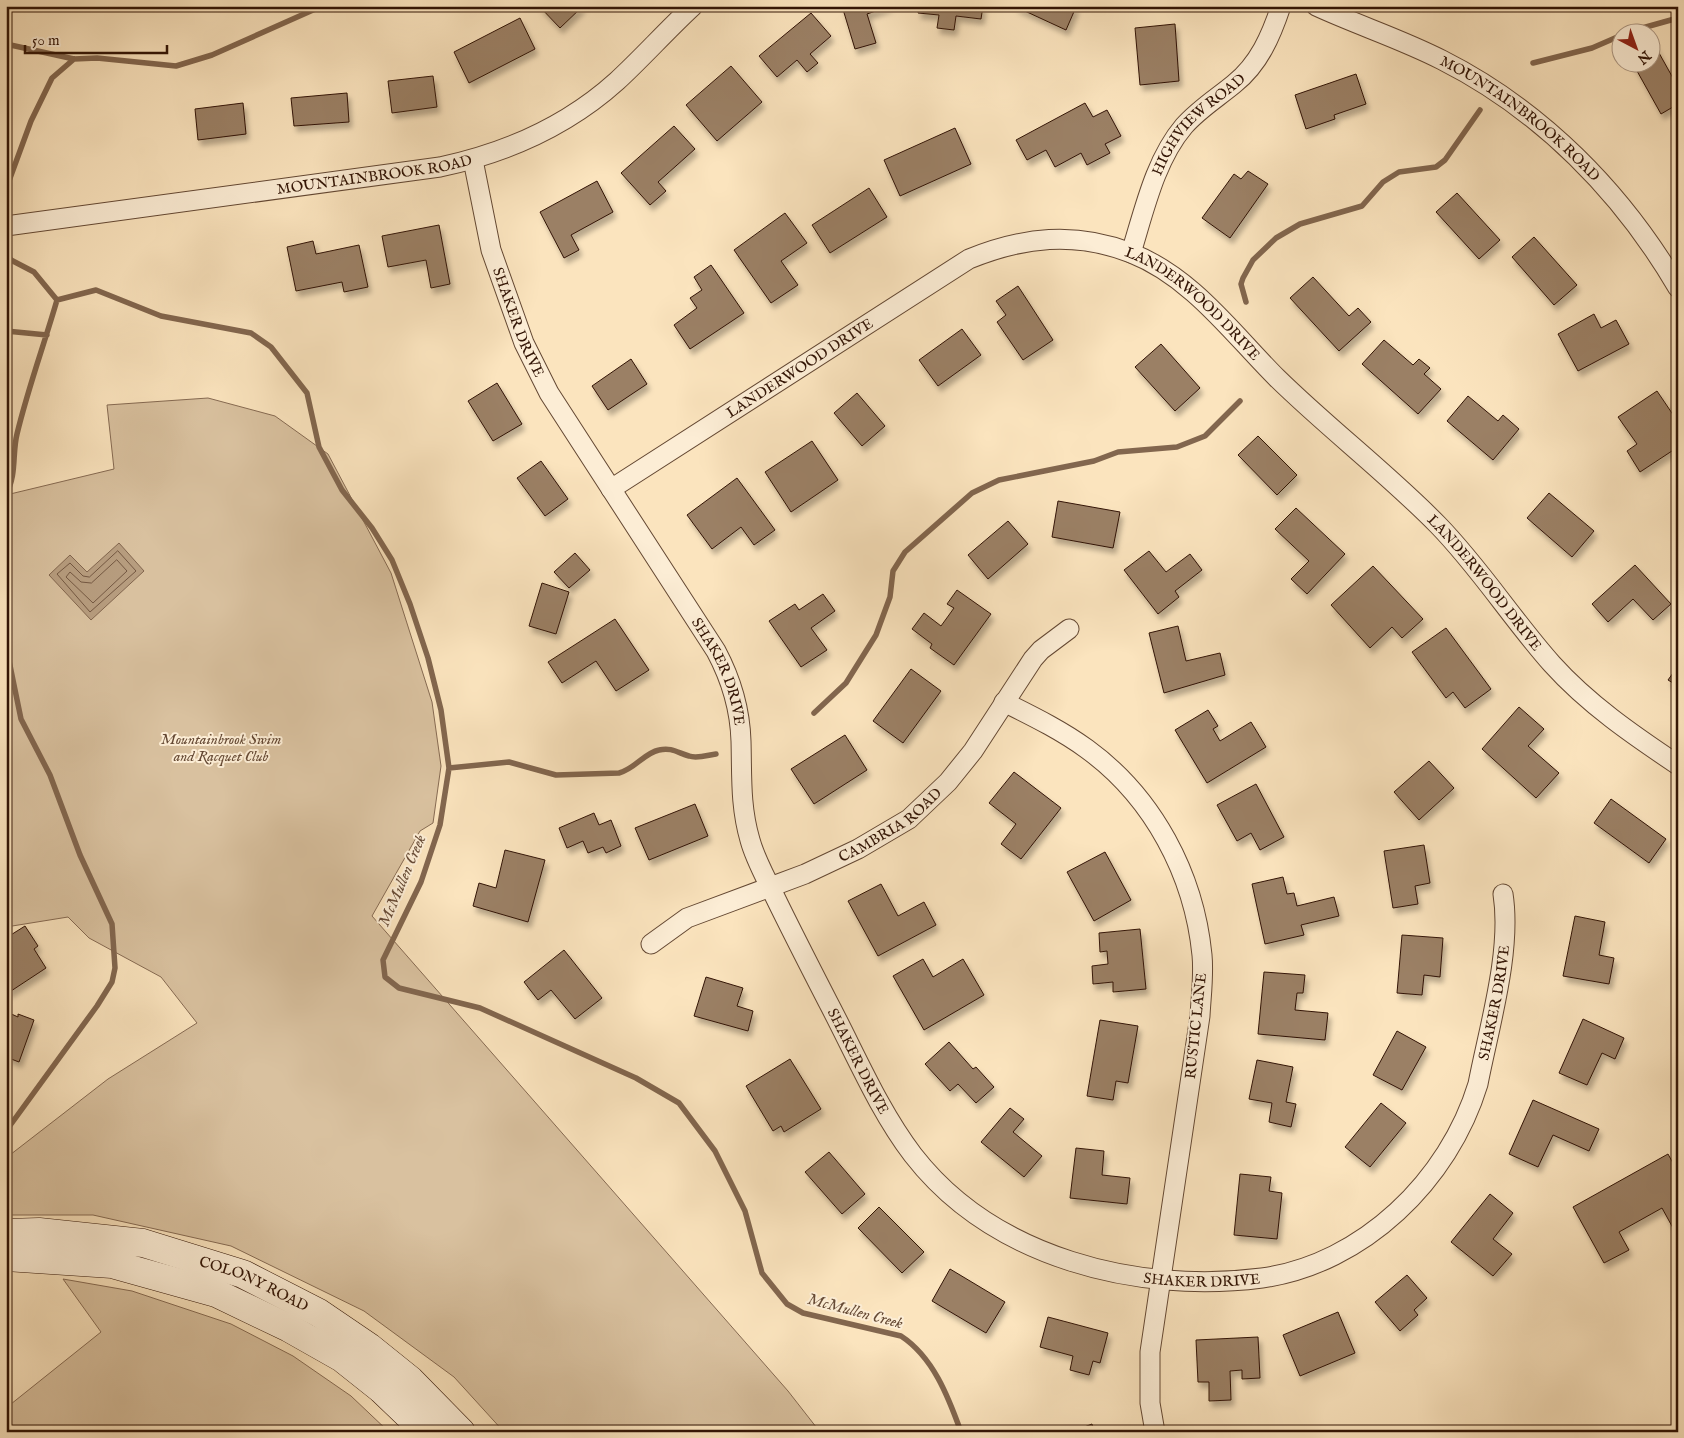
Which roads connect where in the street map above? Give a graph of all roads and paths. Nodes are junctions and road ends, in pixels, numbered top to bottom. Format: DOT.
graph roads {
  1 [pos="693,6"];
  2 [pos="1281,6"];
  3 [pos="1316,6"];
  4 [pos="473,160"];
  5 [pos="6,226"];
  6 [pos="1131,253"];
  7 [pos="1678,288"];
  8 [pos="611,489"];
  9 [pos="1068,629"];
  10 [pos="1004,702"];
  11 [pos="1678,765"];
  12 [pos="770,888"];
  13 [pos="1503,894"];
  14 [pos="651,944"];
  15 [pos="6,1233"];
  16 [pos="6,1257"];
  17 [pos="1160,1280"];
  18 [pos="426,1432"];
  19 [pos="461,1432"];
  20 [pos="1155,1432"];
  1 -- 4 [label="street, MOUNTAINBROOK ROAD"];
  2 -- 6 [label="street, HIGHVIEW ROAD"];
  3 -- 7 [label="street, MOUNTAINBROOK ROAD"];
  4 -- 5 [label="street, MOUNTAINBROOK ROAD"];
  4 -- 8 [label="street, SHAKER DRIVE"];
  6 -- 8 [label="street, LANDERWOOD DRIVE"];
  6 -- 11 [label="street, LANDERWOOD DRIVE"];
  8 -- 12 [label="street, SHAKER DRIVE"];
  9 -- 10 [label="street, CAMBRIA ROAD"];
  10 -- 12 [label="street, CAMBRIA ROAD"];
  10 -- 17 [label="street, RUSTIC LANE"];
  12 -- 14 [label="street, CAMBRIA ROAD"];
  12 -- 17 [label="street, SHAKER DRIVE"];
  13 -- 17 [label="street, SHAKER DRIVE"];
  15 -- 19 [label="main road, COLONY ROAD"];
  16 -- 18 [label="main road, COLONY ROAD"];
  17 -- 20 [label="street, RUSTIC LANE"];
}
